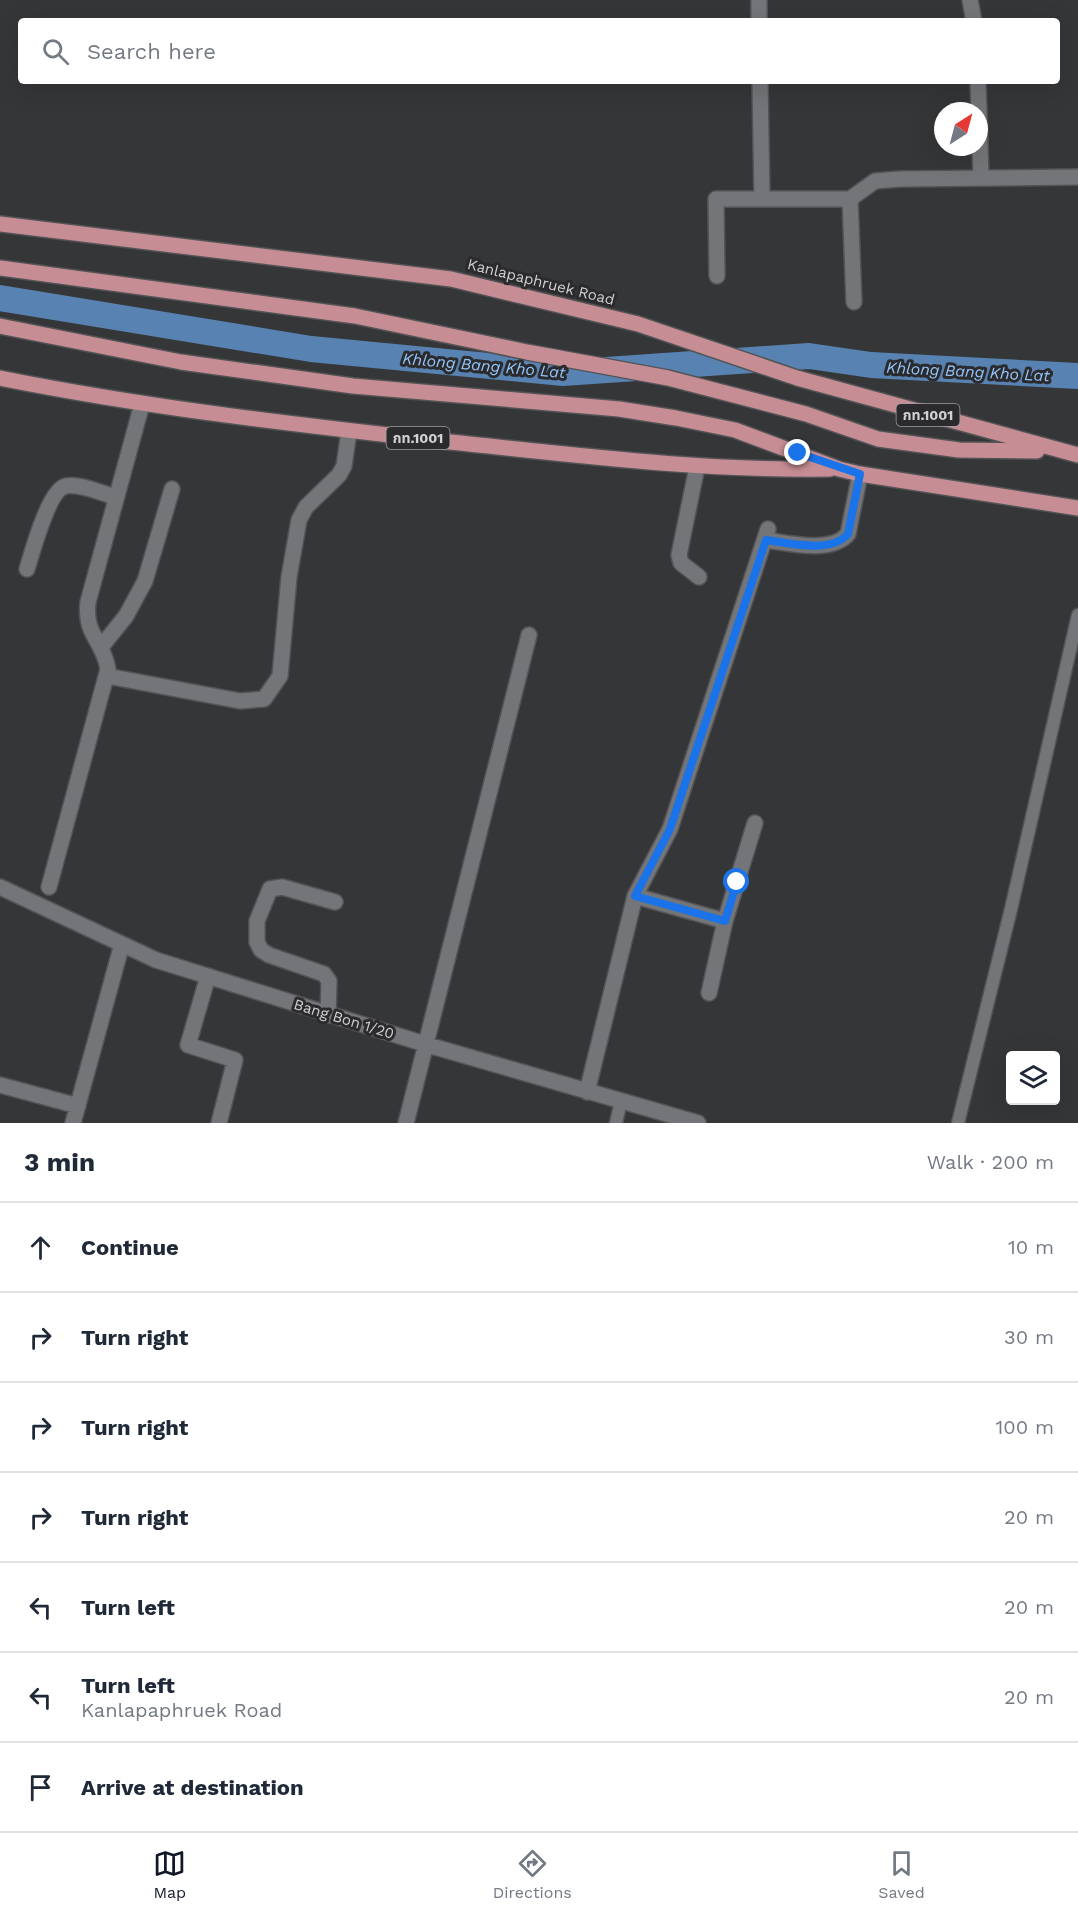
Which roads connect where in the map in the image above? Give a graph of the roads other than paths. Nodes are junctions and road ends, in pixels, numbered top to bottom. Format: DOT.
graph roads {
  1 [pos="759,0"];
  2 [pos="970,0"];
  3 [pos="759,18"];
  4 [pos="973,18"];
  5 [pos="760,84"];
  6 [pos="978,84"];
  7 [pos="1078,177"];
  8 [pos="981,178"];
  9 [pos="762,198"];
  10 [pos="850,199"];
  11 [pos="0,224"];
  12 [pos="0,268"];
  13 [pos="717,276"];
  14 [pos="854,302"];
  15 [pos="0,326"];
  16 [pos="0,378"];
  17 [pos="142,404"];
  18 [pos="349,431"];
  19 [pos="1058,451"];
  20 [pos="1078,455"];
  21 [pos="697,467"];
  22 [pos="839,469"];
  23 [pos="860,474"];
  24 [pos="172,489"];
  25 [pos="117,497"];
  26 [pos="1078,508"];
  27 [pos="27,569"];
  28 [pos="699,577"];
  29 [pos="1078,615"];
  30 [pos="530,635"];
  31 [pos="101,647"];
  32 [pos="107,676"];
  33 [pos="755,823"];
  34 [pos="0,887"];
  35 [pos="49,887"];
  36 [pos="635,896"];
  37 [pos="335,902"];
  38 [pos="725,921"];
  39 [pos="122,944"];
  40 [pos="208,976"];
  41 [pos="710,993"];
  42 [pos="328,1014"];
  43 [pos="428,1045"];
  44 [pos="0,1085"];
  45 [pos="587,1092"];
  46 [pos="621,1101"];
  47 [pos="78,1106"];
  48 [pos="73,1123"];
  49 [pos="219,1123"];
  50 [pos="406,1123"];
  51 [pos="616,1123"];
  52 [pos="698,1123"];
  53 [pos="958,1123"];
  1 -- 3 [label="street"];
  2 -- 4 [label="street"];
  5 -- 9 [label="street"];
  6 -- 8 [label="street"];
  7 -- 8 [label="street"];
  8 -- 10 [label="street"];
  9 -- 10 [label="street"];
  9 -- 13 [label="street"];
  10 -- 14 [label="street"];
  11 -- 19 [label="main road, Kanlapaphruek Road / กท.1001"];
  12 -- 19 [label="main road, Kanlapaphruek Road / กท.1001"];
  15 -- 22 [label="main road, กท.1001"];
  16 -- 17 [label="main road, กท.1001"];
  17 -- 18 [label="main road, กท.1001"];
  17 -- 25 [label="street"];
  18 -- 21 [label="main road, กท.1001"];
  18 -- 32 [label="street"];
  19 -- 20 [label="main road, Kanlapaphruek Road / กท.1001"];
  21 -- 22 [label="main road, กท.1001"];
  21 -- 28 [label="street"];
  22 -- 23 [label="main road, กท.1001"];
  23 -- 26 [label="main road, กท.1001"];
  23 -- 36 [label="street"];
  24 -- 31 [label="street"];
  25 -- 27 [label="street"];
  25 -- 31 [label="street"];
  29 -- 53 [label="lane"];
  30 -- 43 [label="street"];
  31 -- 32 [label="street"];
  32 -- 35 [label="street"];
  33 -- 38 [label="street"];
  34 -- 39 [label="street, Bang Bon 1/20"];
  36 -- 38 [label="street"];
  36 -- 45 [label="street"];
  37 -- 42 [label="street"];
  38 -- 41 [label="street"];
  39 -- 40 [label="street, Bang Bon 1/20"];
  39 -- 47 [label="street"];
  40 -- 42 [label="street, Bang Bon 1/20"];
  40 -- 49 [label="street"];
  42 -- 43 [label="street, Bang Bon 1/20"];
  43 -- 45 [label="street, Bang Bon 1/20"];
  43 -- 50 [label="street"];
  44 -- 47 [label="street"];
  45 -- 46 [label="street, Bang Bon 1/20"];
  46 -- 51 [label="lane"];
  46 -- 52 [label="street, Bang Bon 1/20"];
  47 -- 48 [label="street"];
}
